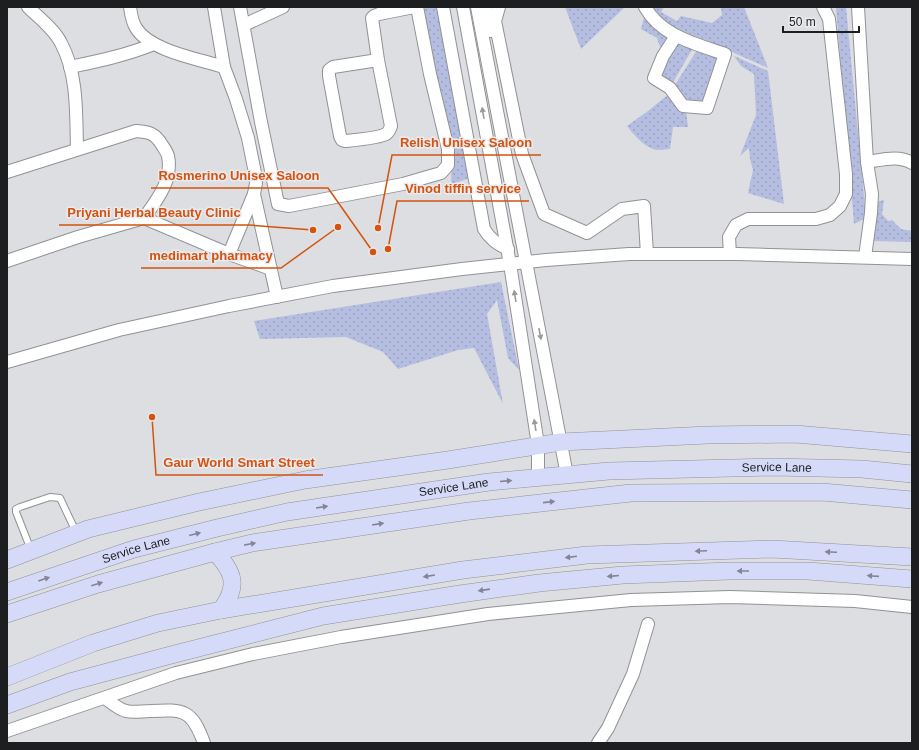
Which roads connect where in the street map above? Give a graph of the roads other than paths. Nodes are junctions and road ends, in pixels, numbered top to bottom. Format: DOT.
graph roads {
  1 [pos="28,7"];
  2 [pos="130,7"];
  3 [pos="214,7"];
  4 [pos="240,7"];
  5 [pos="283,7"];
  6 [pos="416,7"];
  7 [pos="443,7"];
  8 [pos="463,7"];
  9 [pos="477,7"];
  10 [pos="486,7"];
  11 [pos="499,7"];
  12 [pos="823,7"];
  13 [pos="858,7"];
  14 [pos="646,10"];
  15 [pos="829,13"];
  16 [pos="244,25"];
  17 [pos="676,36"];
  18 [pos="154,44"];
  19 [pos="378,60"];
  20 [pos="70,67"];
  21 [pos="224,67"];
  22 [pos="77,149"];
  23 [pos="867,162"];
  24 [pos="912,163"];
  25 [pos="7,172"];
  26 [pos="254,194"];
  27 [pos="144,218"];
  28 [pos="508,249"];
  29 [pos="229,254"];
  30 [pos="647,254"];
  31 [pos="730,254"];
  32 [pos="865,257"];
  33 [pos="912,259"];
  34 [pos="7,261"];
  35 [pos="530,261"];
  36 [pos="510,264"];
  37 [pos="271,269"];
  38 [pos="277,297"];
  39 [pos="7,362"];
  40 [pos="561,442"];
  41 [pos="912,444"];
  42 [pos="538,445"];
  43 [pos="912,474"];
  44 [pos="567,475"];
  45 [pos="538,478"];
  46 [pos="912,500"];
  47 [pos="77,533"];
  48 [pos="31,551"];
  49 [pos="215,552"];
  50 [pos="912,557"];
  51 [pos="7,560"];
  52 [pos="912,579"];
  53 [pos="7,592"];
  54 [pos="912,607"];
  55 [pos="221,610"];
  56 [pos="7,614"];
  57 [pos="648,624"];
  58 [pos="7,677"];
  59 [pos="105,698"];
  60 [pos="7,705"];
  61 [pos="7,731"];
  62 [pos="204,743"];
  63 [pos="598,743"];
  1 -- 20 [label="street"];
  2 -- 18 [label="street"];
  3 -- 21 [label="street"];
  4 -- 16 [label="street"];
  5 -- 16 [label="street"];
  6 -- 16 [label="street"];
  6 -- 19 [label="street"];
  7 -- 28 [label="street"];
  28 -- 8 [label="street, one-way"];
  9 -- 35 [label="street"];
  10 -- 35 [label="street"];
  11 -- 30 [label="street"];
  12 -- 15 [label="street"];
  13 -- 23 [label="street"];
  14 -- 17 [label="street"];
  15 -- 31 [label="street"];
  17 -- 17 [label="street"];
  18 -- 20 [label="street"];
  18 -- 21 [label="street"];
  19 -- 19 [label="street"];
  20 -- 22 [label="street"];
  21 -- 26 [label="street"];
  22 -- 25 [label="street"];
  22 -- 27 [label="street"];
  23 -- 24 [label="street"];
  23 -- 32 [label="street"];
  26 -- 29 [label="street"];
  26 -- 37 [label="street"];
  27 -- 29 [label="street"];
  27 -- 34 [label="street"];
  28 -- 36 [label="street"];
  29 -- 37 [label="street"];
  30 -- 31 [label="street"];
  30 -- 35 [label="street"];
  31 -- 32 [label="street"];
  32 -- 33 [label="street"];
  35 -- 36 [label="street"];
  35 -- 40 [label="street, one-way"];
  36 -- 38 [label="street"];
  42 -- 36 [label="street, one-way"];
  37 -- 38 [label="street"];
  38 -- 39 [label="street"];
  40 -- 41 [label="street"];
  40 -- 42 [label="street"];
  40 -- 44 [label="street"];
  42 -- 45 [label="street"];
  42 -- 47 [label="street"];
  43 -- 44 [label="street, Service Lane"];
  44 -- 45 [label="street, Service Lane"];
  53 -- 45 [label="street, Service Lane, one-way"];
  49 -- 46 [label="street, one-way"];
  47 -- 48 [label="street"];
  47 -- 48 [label="lane"];
  48 -- 51 [label="street"];
  49 -- 55 [label="street"];
  56 -- 49 [label="street, one-way"];
  50 -- 55 [label="street, one-way"];
  52 -- 60 [label="street, one-way"];
  54 -- 59 [label="street"];
  55 -- 58 [label="street"];
  57 -- 63 [label="street"];
  59 -- 61 [label="street"];
  59 -- 62 [label="street"];
}
